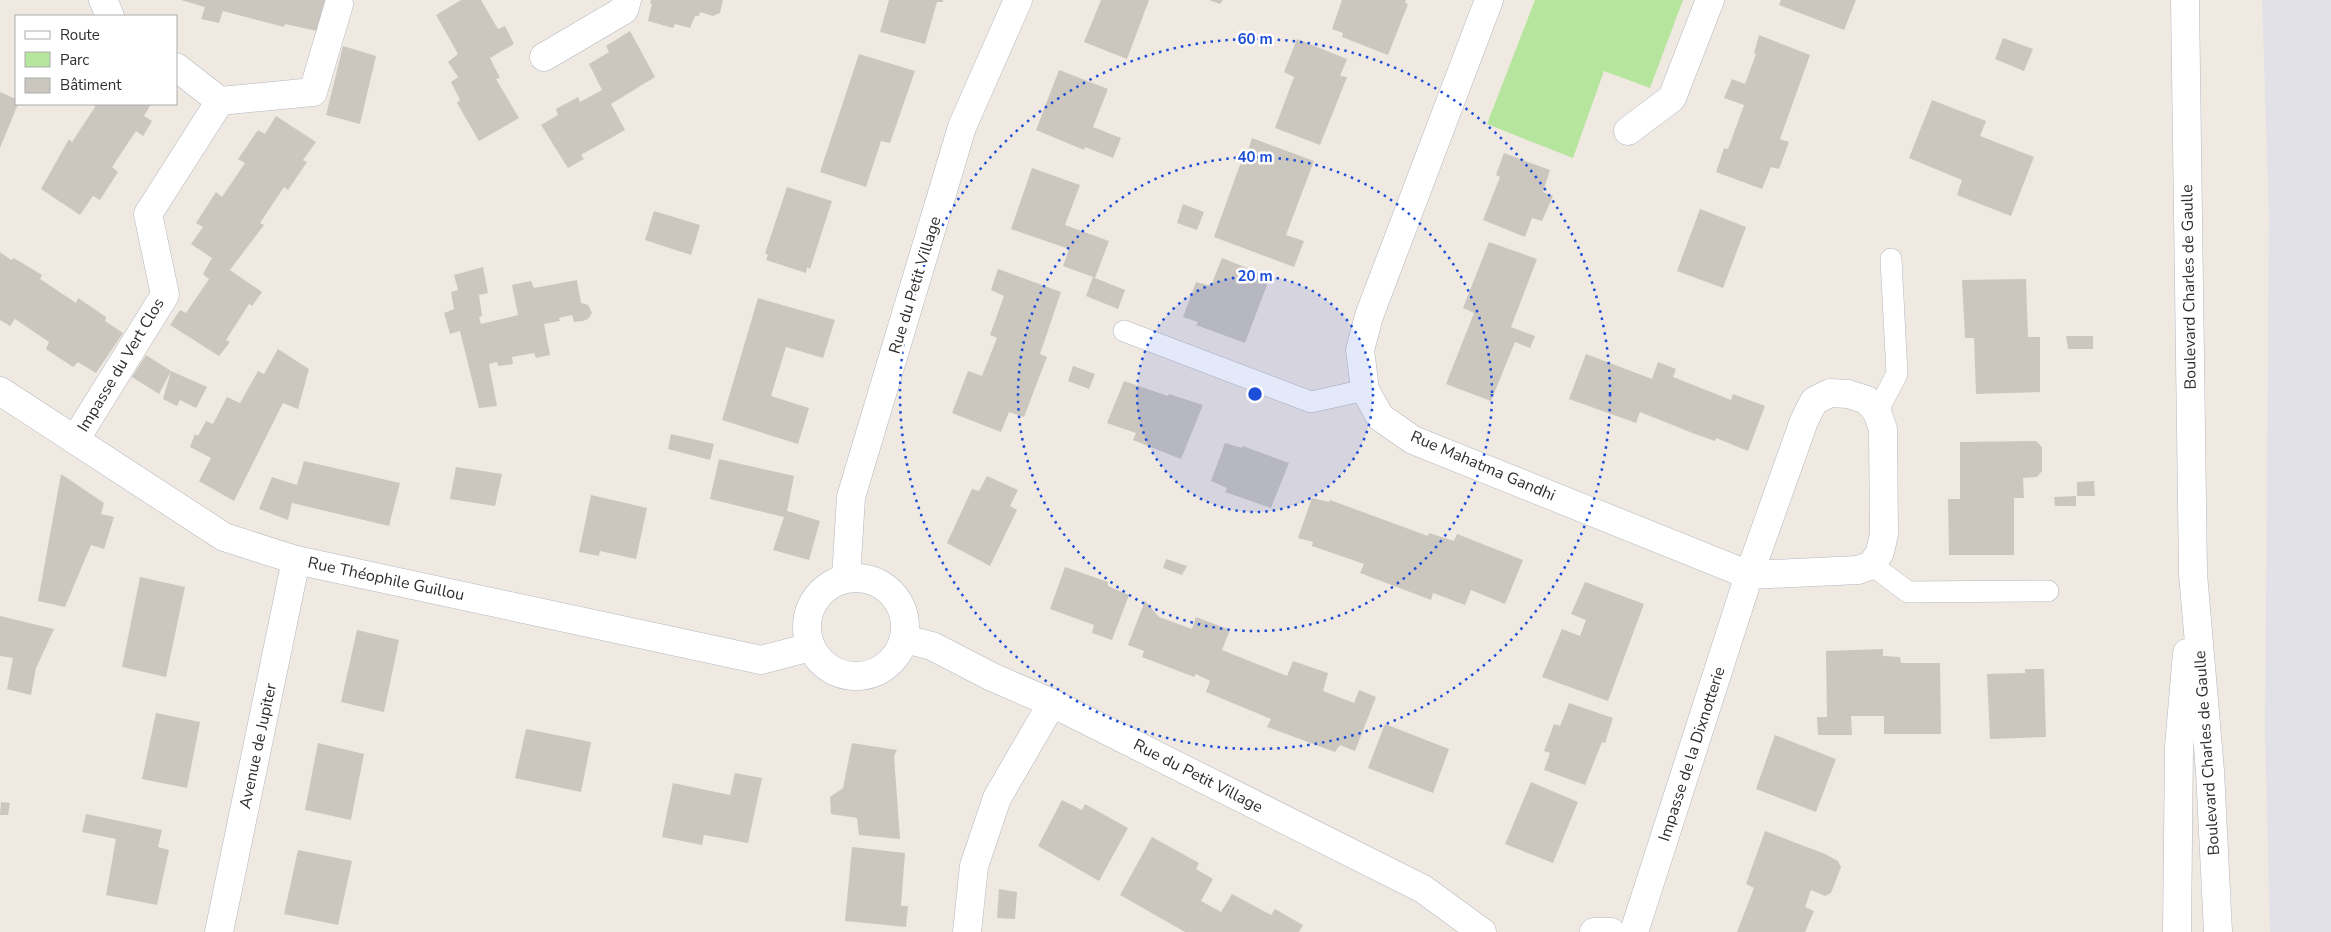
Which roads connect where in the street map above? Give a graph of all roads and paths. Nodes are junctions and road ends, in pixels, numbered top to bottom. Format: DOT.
graph roads {
  1 [pos="103,0"];
  2 [pos="627,0"];
  3 [pos="1018,0"];
  4 [pos="1489,0"];
  5 [pos="1710,0"];
  6 [pos="2185,0"];
  7 [pos="340,4"];
  8 [pos="110,15"];
  9 [pos="544,57"];
  10 [pos="178,69"];
  11 [pos="220,101"];
  12 [pos="1628,131"];
  13 [pos="1891,259"];
  14 [pos="1124,331"];
  15 [pos="1365,390"];
  16 [pos="0,391"];
  17 [pos="1877,412"];
  18 [pos="75,440"];
  19 [pos="296,560"];
  20 [pos="1872,564"];
  21 [pos="2193,574"];
  22 [pos="1750,575"];
  23 [pos="846,578"];
  24 [pos="2048,591"];
  25 [pos="905,638"];
  26 [pos="811,647"];
  27 [pos="1052,703"];
  28 [pos="219,932"];
  29 [pos="968,932"];
  30 [pos="1482,932"];
  31 [pos="1594,932"];
  32 [pos="1611,932"];
  33 [pos="1634,932"];
  34 [pos="2177,932"];
  35 [pos="2218,932"];
  1 -- 8 [label="street"];
  2 -- 9 [label="street"];
  3 -- 23 [label="street, Rue du Petit Village"];
  4 -- 15 [label="street, Rue Mahatma Gandhi"];
  5 -- 12 [label="street"];
  6 -- 21 [label="street, Boulevard Charles de Gaulle"];
  7 -- 11 [label="street"];
  10 -- 11 [label="street"];
  11 -- 18 [label="street, Impasse du Vert Clos"];
  13 -- 17 [label="lane"];
  14 -- 15 [label="lane"];
  15 -- 22 [label="street, Rue Mahatma Gandhi"];
  16 -- 18 [label="street, Rue Théophile Guillou"];
  17 -- 20 [label="street"];
  17 -- 22 [label="street, Impasse de la Dixnotterie"];
  18 -- 19 [label="street, Rue Théophile Guillou"];
  19 -- 26 [label="street, Rue Théophile Guillou"];
  19 -- 28 [label="street, Avenue de Jupiter"];
  20 -- 22 [label="street"];
  20 -- 24 [label="lane"];
  21 -- 34 [label="street, Boulevard Charles de Gaulle"];
  21 -- 35 [label="street, Boulevard Charles de Gaulle"];
  22 -- 33 [label="street, Impasse de la Dixnotterie"];
  23 -- 25 [label="street"];
  23 -- 26 [label="street"];
  25 -- 26 [label="street"];
  25 -- 27 [label="street, Rue du Petit Village"];
  27 -- 29 [label="street"];
  27 -- 30 [label="street, Rue du Petit Village"];
  31 -- 32 [label="street"];
}
